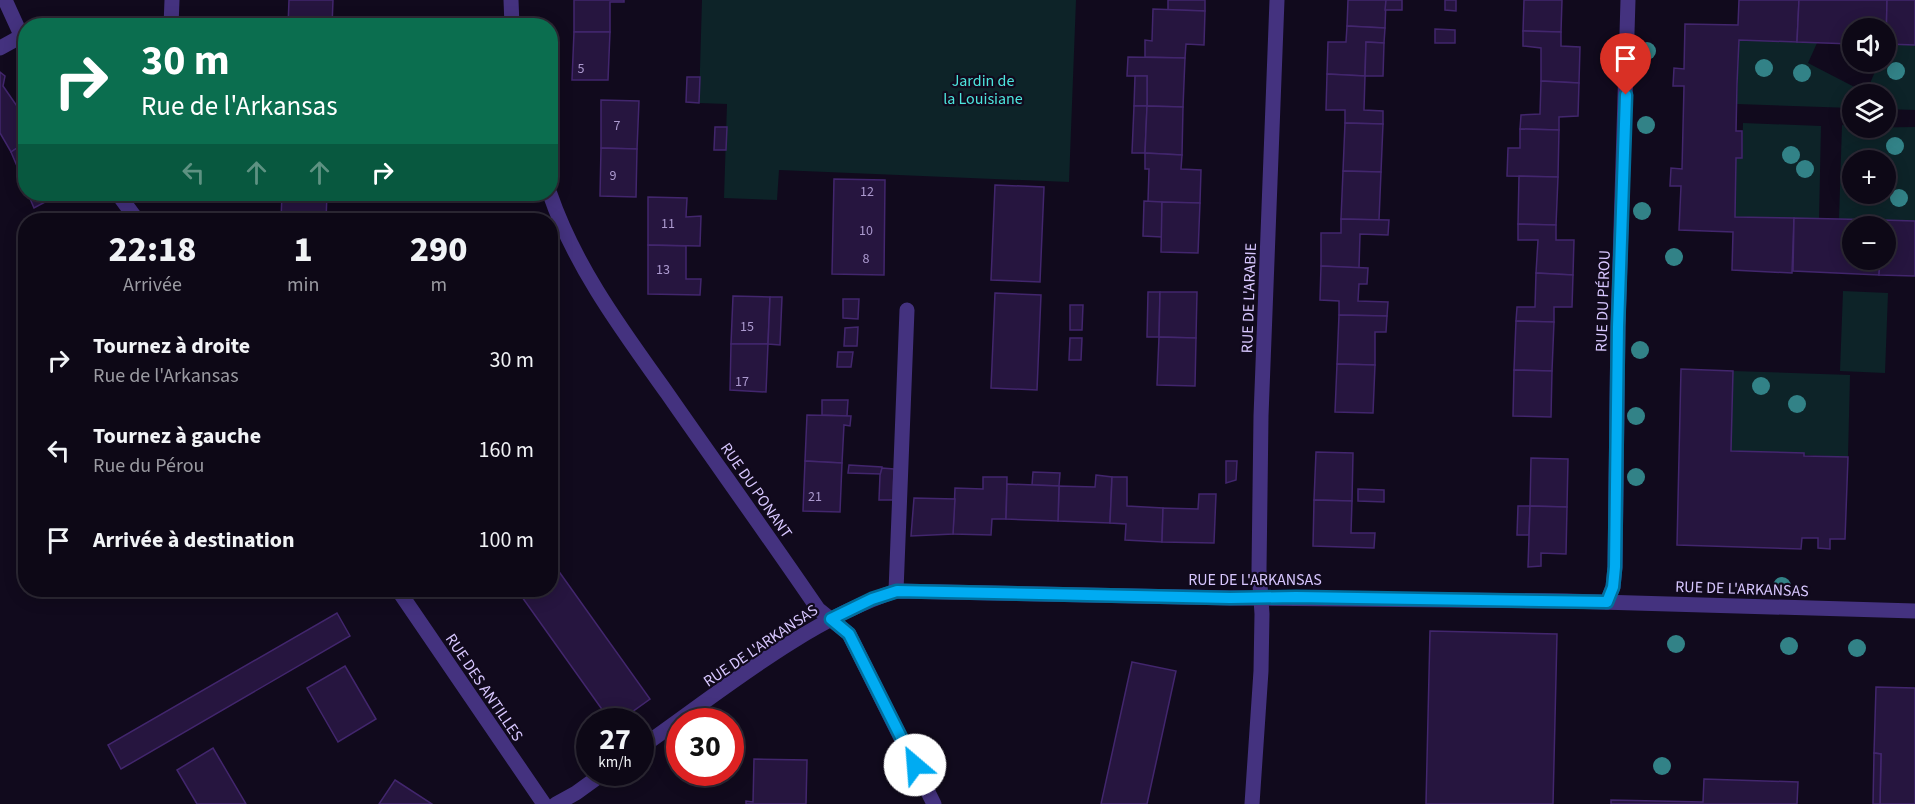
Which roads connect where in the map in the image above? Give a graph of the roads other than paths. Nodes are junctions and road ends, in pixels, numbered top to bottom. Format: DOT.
graph roads {
  1 [pos="5,0"];
  2 [pos="172,0"];
  3 [pos="511,0"];
  4 [pos="1277,0"];
  5 [pos="1628,0"];
  6 [pos="171,18"];
  7 [pos="512,18"];
  8 [pos="18,30"];
  9 [pos="18,43"];
  10 [pos="0,48"];
  11 [pos="558,219"];
  12 [pos="907,310"];
  13 [pos="897,591"];
  14 [pos="403,597"];
  15 [pos="1261,597"];
  16 [pos="1607,602"];
  17 [pos="1915,611"];
  18 [pos="831,619"];
  19 [pos="654,738"];
  20 [pos="586,786"];
  21 [pos="544,804"];
  22 [pos="556,804"];
  23 [pos="934,804"];
  24 [pos="1252,804"];
  1 -- 8 [label="street"];
  2 -- 6 [label="street"];
  3 -- 7 [label="street"];
  4 -- 15 [label="street, RUE DE L'ARABIE"];
  5 -- 16 [label="street, RUE DU PÉROU"];
  9 -- 10 [label="street"];
  11 -- 18 [label="street, RUE DU PONANT"];
  12 -- 13 [label="street"];
  13 -- 15 [label="street, RUE DE L'ARKANSAS"];
  13 -- 18 [label="street, RUE DE L'ARKANSAS"];
  14 -- 21 [label="street, RUE DES ANTILLES"];
  15 -- 16 [label="street, RUE DE L'ARKANSAS"];
  15 -- 24 [label="street, RUE DE L'ARABIE"];
  16 -- 17 [label="street, RUE DE L'ARKANSAS"];
  18 -- 19 [label="street, RUE DE L'ARKANSAS"];
  18 -- 23 [label="street, RUE DU PONANT"];
  20 -- 22 [label="street"];
}
